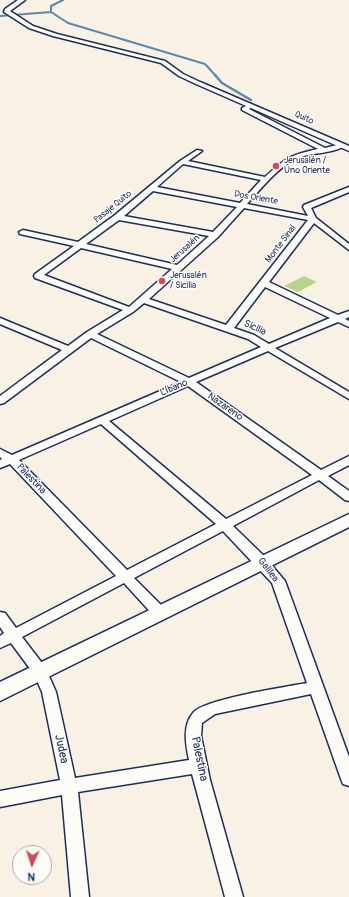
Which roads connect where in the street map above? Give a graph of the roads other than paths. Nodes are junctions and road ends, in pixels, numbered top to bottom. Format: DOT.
graph roads {
  1 [pos="22,0"];
  2 [pos="250,106"];
  3 [pos="345,148"];
  4 [pos="323,149"];
  5 [pos="199,150"];
  6 [pos="182,162"];
  7 [pos="266,178"];
  8 [pos="150,188"];
  9 [pos="349,189"];
  10 [pos="243,206"];
  11 [pos="118,217"];
  12 [pos="313,219"];
  13 [pos="23,232"];
  14 [pos="215,235"];
  15 [pos="349,237"];
  16 [pos="340,240"];
  17 [pos="79,245"];
  18 [pos="349,248"];
  19 [pos="179,268"];
  20 [pos="264,283"];
  21 [pos="143,300"];
  22 [pos="130,310"];
  23 [pos="344,316"];
  24 [pos="0,321"];
  25 [pos="349,324"];
  26 [pos="228,329"];
  27 [pos="90,334"];
  28 [pos="269,347"];
  29 [pos="70,350"];
  30 [pos="189,382"];
  31 [pos="349,396"];
  32 [pos="2,397"];
  33 [pos="102,420"];
  34 [pos="0,453"];
  35 [pos="12,459"];
  36 [pos="349,460"];
  37 [pos="0,464"];
  38 [pos="320,475"];
  39 [pos="349,497"];
  40 [pos="349,520"];
  41 [pos="225,524"];
  42 [pos="262,562"];
  43 [pos="124,576"];
  44 [pos="160,614"];
  45 [pos="0,617"];
  46 [pos="14,635"];
  47 [pos="0,642"];
  48 [pos="40,671"];
  49 [pos="316,687"];
  50 [pos="0,692"];
  51 [pos="199,766"];
  52 [pos="349,779"];
  53 [pos="69,786"];
  54 [pos="0,799"];
  55 [pos="80,897"];
  56 [pos="234,897"];
  1 -- 2 [label="street, Quito"];
  2 -- 3 [label="street, Quito"];
  2 -- 4 [label="street, Quito"];
  3 -- 4 [label="street, Jerusalén"];
  4 -- 7 [label="street, Jerusalén"];
  5 -- 6 [label="street, Pasaje Quito"];
  6 -- 7 [label="street"];
  6 -- 8 [label="street, Pasaje Quito"];
  7 -- 10 [label="street, Jerusalén"];
  8 -- 10 [label="street, Dos Oriente"];
  8 -- 11 [label="street, Pasaje Quito"];
  9 -- 12 [label="street"];
  10 -- 12 [label="street, Dos Oriente"];
  10 -- 14 [label="street, Jerusalén"];
  11 -- 14 [label="street"];
  11 -- 17 [label="street, Pasaje Quito"];
  12 -- 16 [label="street, Dos Oriente"];
  12 -- 20 [label="street, Monte Sinaí"];
  13 -- 17 [label="street"];
  14 -- 19 [label="street, Jerusalén"];
  15 -- 16 [label="street"];
  16 -- 18 [label="street, Dos Oriente"];
  17 -- 19 [label="street"];
  17 -- 22 [label="street, Pasaje Quito"];
  19 -- 21 [label="street, Jerusalén"];
  20 -- 23 [label="street"];
  20 -- 26 [label="street, Monte Sinaí"];
  21 -- 22 [label="street, Jerusalén"];
  21 -- 26 [label="street, Sicilia"];
  22 -- 27 [label="street, Jerusalén"];
  23 -- 25 [label="street"];
  23 -- 28 [label="street, Líbano"];
  24 -- 29 [label="street"];
  26 -- 28 [label="street, Sicilia"];
  27 -- 29 [label="street, Jerusalén"];
  27 -- 30 [label="street, Nazareno"];
  28 -- 30 [label="street, Líbano"];
  28 -- 31 [label="street, Sicilia"];
  29 -- 32 [label="street, Jerusalén"];
  30 -- 33 [label="street, Líbano"];
  30 -- 38 [label="street, Nazareno"];
  33 -- 35 [label="street, Líbano"];
  33 -- 41 [label="street, Galilea"];
  34 -- 35 [label="street, Palestina"];
  35 -- 37 [label="street, Líbano"];
  35 -- 43 [label="street, Palestina"];
  36 -- 38 [label="street"];
  38 -- 39 [label="street, Nazareno"];
  38 -- 41 [label="street"];
  40 -- 42 [label="main road"];
  41 -- 42 [label="street, Galilea"];
  41 -- 43 [label="street"];
  42 -- 44 [label="main road"];
  42 -- 49 [label="street, Galilea"];
  43 -- 44 [label="street, Palestina"];
  43 -- 46 [label="street"];
  44 -- 48 [label="main road"];
  45 -- 46 [label="street, Judea"];
  46 -- 47 [label="street"];
  46 -- 48 [label="street, Judea"];
  48 -- 50 [label="main road"];
  48 -- 53 [label="street, Judea"];
  49 -- 51 [label="street, Palestina"];
  49 -- 52 [label="street, Galilea"];
  51 -- 53 [label="street"];
  51 -- 56 [label="street, Palestina"];
  53 -- 54 [label="street"];
  53 -- 55 [label="street, Judea"];
}
